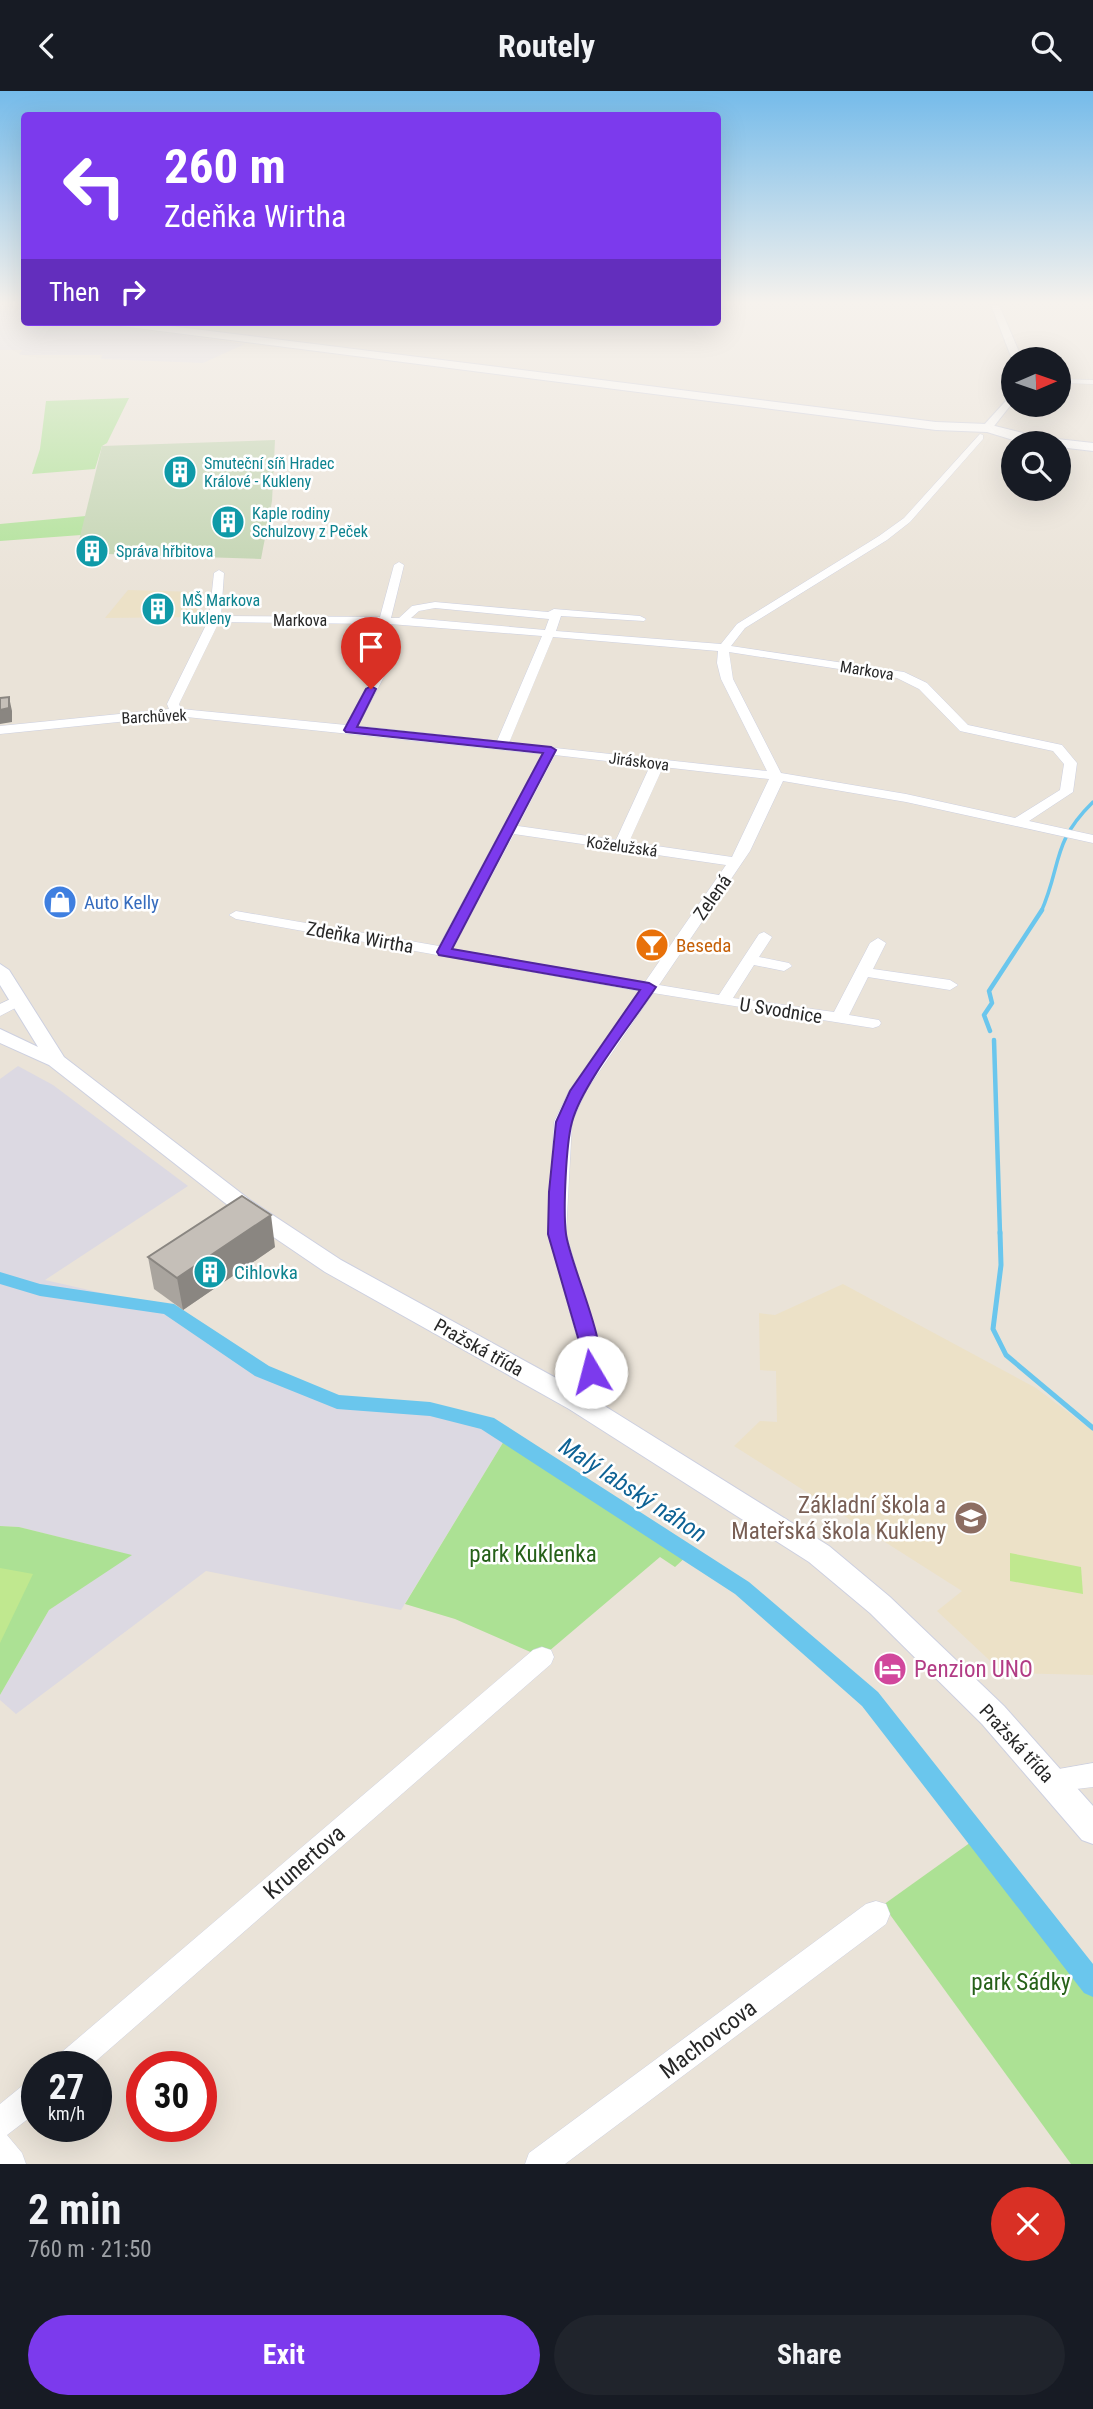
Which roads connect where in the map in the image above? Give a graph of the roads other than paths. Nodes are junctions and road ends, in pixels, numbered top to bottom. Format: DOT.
graph roads {
  1 [pos="745,402"];
  2 [pos="1001,411"];
  3 [pos="983,433"];
  4 [pos="1093,447"];
  5 [pos="399,565"];
  6 [pos="219,573"];
  7 [pos="551,615"];
  8 [pos="215,619"];
  9 [pos="640,619"];
  10 [pos="385,620"];
  11 [pos="402,621"];
  12 [pos="549,633"];
  13 [pos="723,648"];
  14 [pos="177,712"];
  15 [pos="0,730"];
  16 [pos="355,730"];
  17 [pos="502,744"];
  18 [pos="551,750"];
  19 [pos="658,763"];
  20 [pos="776,776"];
  21 [pos="1018,822"];
  22 [pos="509,829"];
  23 [pos="1093,839"];
  24 [pos="621,845"];
  25 [pos="735,862"];
  26 [pos="236,915"];
  27 [pos="764,937"];
  28 [pos="877,943"];
  29 [pos="444,952"];
  30 [pos="749,960"];
  31 [pos="784,966"];
  32 [pos="0,970"];
  33 [pos="863,972"];
  34 [pos="950,985"];
  35 [pos="649,987"];
  36 [pos="723,1001"];
  37 [pos="9,1006"];
  38 [pos="839,1019"];
  39 [pos="873,1023"];
  40 [pos="0,1035"];
  41 [pos="56,1061"];
  42 [pos="578,1402"];
  43 [pos="541,1657"];
  44 [pos="1093,1775"];
  45 [pos="1051,1780"];
  46 [pos="1093,1829"];
  47 [pos="876,1914"];
  48 [pos="85,2051"];
  49 [pos="21,2105"];
  50 [pos="0,2123"];
  51 [pos="0,2147"];
  52 [pos="11,2164"];
  53 [pos="540,2164"];
  1 -- 3 [label="main road"];
  2 -- 3 [label="street"];
  3 -- 4 [label="main road"];
  3 -- 13 [label="street"];
  5 -- 10 [label="street"];
  6 -- 8 [label="street"];
  7 -- 9 [label="street"];
  7 -- 11 [label="street"];
  7 -- 12 [label="street"];
  8 -- 10 [label="street, Markova"];
  8 -- 14 [label="street"];
  10 -- 11 [label="street, Markova"];
  10 -- 16 [label="street"];
  11 -- 12 [label="street, Markova"];
  12 -- 13 [label="street, Markova"];
  12 -- 17 [label="street"];
  13 -- 20 [label="street"];
  13 -- 21 [label="street, Markova"];
  14 -- 15 [label="street, Barchůvek"];
  14 -- 16 [label="street, Barchůvek"];
  16 -- 17 [label="street, Jiráskova"];
  17 -- 18 [label="street, Jiráskova"];
  18 -- 19 [label="street, Jiráskova"];
  18 -- 22 [label="street"];
  19 -- 20 [label="street, Jiráskova"];
  19 -- 24 [label="street"];
  20 -- 21 [label="street"];
  20 -- 25 [label="street, Zelená"];
  21 -- 23 [label="street"];
  22 -- 24 [label="street, Koželužská"];
  22 -- 29 [label="street"];
  24 -- 25 [label="street, Koželužská"];
  25 -- 35 [label="street, Zelená"];
  26 -- 29 [label="street, Zdeňka Wirtha"];
  27 -- 30 [label="street, U Svodnice"];
  28 -- 33 [label="street, U Svodnice"];
  29 -- 35 [label="street, Zdeňka Wirtha"];
  30 -- 31 [label="street"];
  30 -- 36 [label="street, U Svodnice"];
  32 -- 37 [label="street, Pražská třída"];
  33 -- 34 [label="street"];
  33 -- 38 [label="street, U Svodnice"];
  35 -- 36 [label="street, U Svodnice"];
  35 -- 42 [label="street, Zelená"];
  36 -- 38 [label="street, U Svodnice"];
  37 -- 41 [label="street, Pražská třída"];
  38 -- 39 [label="street, U Svodnice"];
  40 -- 41 [label="street"];
  41 -- 42 [label="street, Pražská třída"];
  42 -- 45 [label="street, Pražská třída"];
  43 -- 48 [label="street, Krunertova"];
  44 -- 45 [label="street"];
  45 -- 46 [label="street, Pražská třída"];
  47 -- 53 [label="street, Machovcova"];
  49 -- 50 [label="street"];
  51 -- 52 [label="street"];
}
